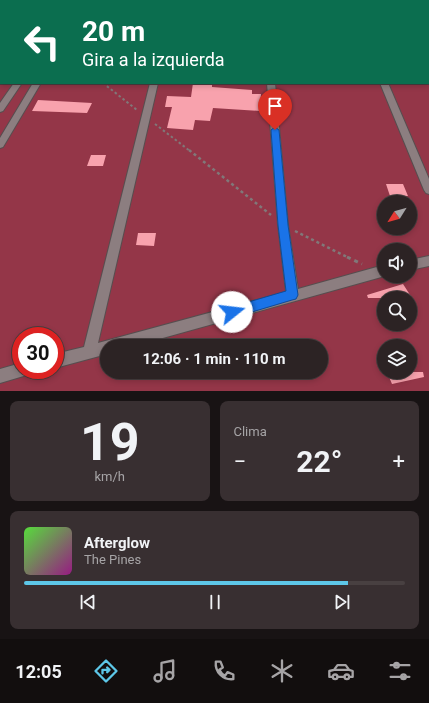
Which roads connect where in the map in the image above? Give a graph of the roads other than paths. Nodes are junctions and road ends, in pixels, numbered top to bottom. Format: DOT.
graph roads {
  1 [pos="339,0"];
  2 [pos="350,0"];
  3 [pos="17,84"];
  4 [pos="36,84"];
  5 [pos="154,84"];
  6 [pos="271,84"];
  7 [pos="384,84"];
  8 [pos="0,109"];
  9 [pos="0,145"];
  10 [pos="429,190"];
  11 [pos="429,260"];
  12 [pos="417,263"];
  13 [pos="377,273"];
  14 [pos="292,295"];
  15 [pos="133,339"];
  16 [pos="100,349"];
  17 [pos="89,352"];
  18 [pos="64,359"];
  19 [pos="12,373"];
  20 [pos="0,376"];
  1 -- 2 [label="street"];
  3 -- 8 [label="street"];
  4 -- 9 [label="street"];
  5 -- 17 [label="street"];
  6 -- 14 [label="street"];
  7 -- 10 [label="street"];
  11 -- 12 [label="street"];
  13 -- 14 [label="street"];
  14 -- 15 [label="street"];
  16 -- 17 [label="street"];
  17 -- 18 [label="street"];
  19 -- 20 [label="street"];
}
